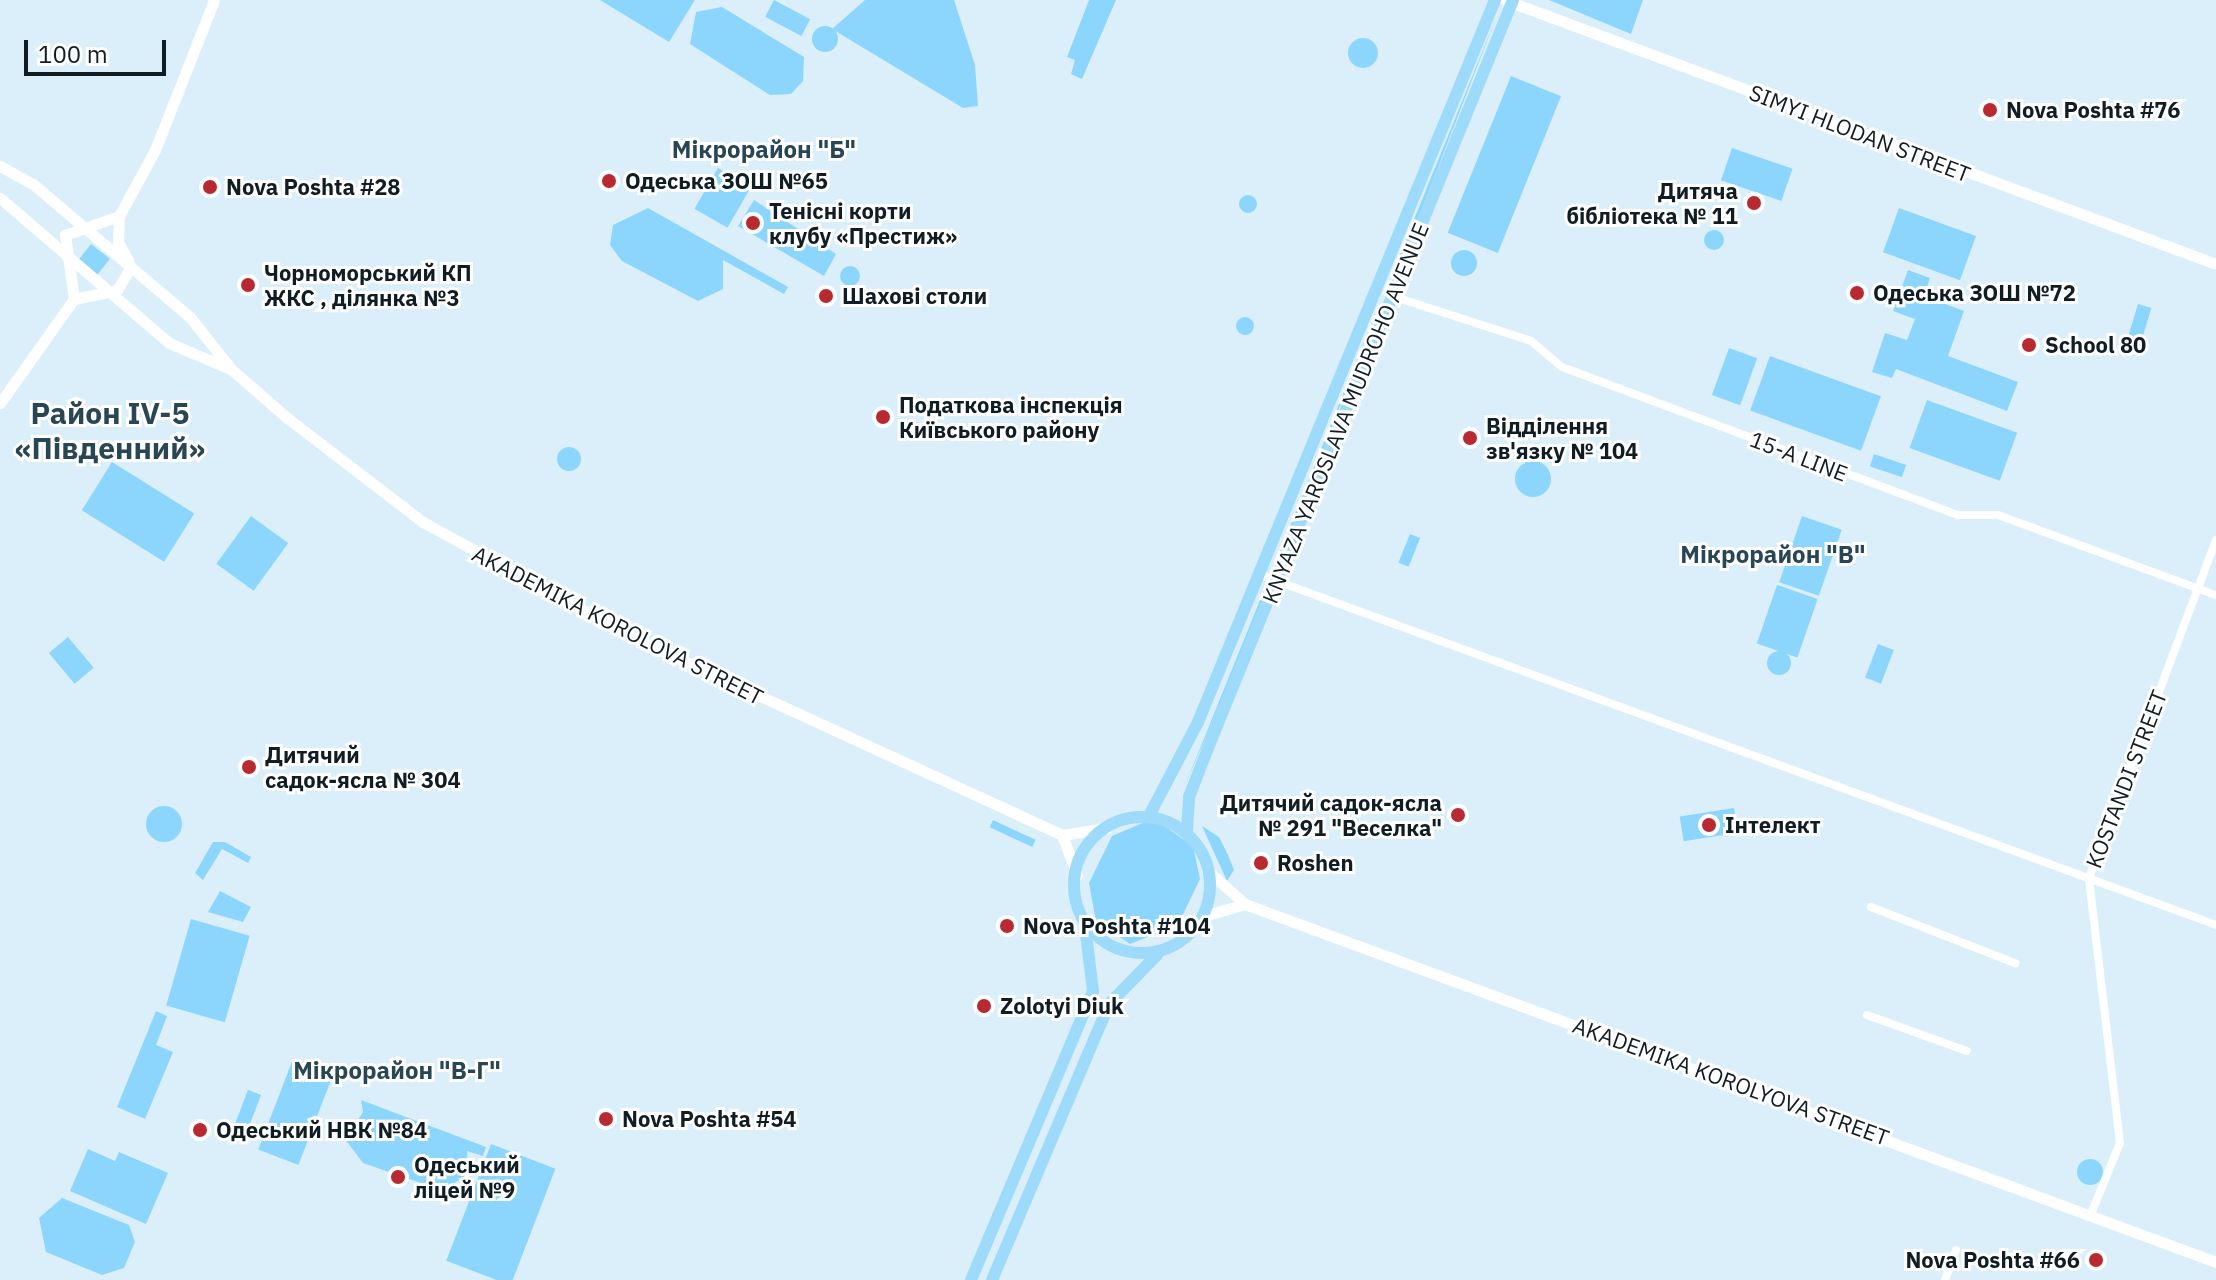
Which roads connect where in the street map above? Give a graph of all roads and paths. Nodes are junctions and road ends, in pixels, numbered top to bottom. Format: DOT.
graph roads {
  1 [pos="214,0"];
  2 [pos="1495,0"];
  3 [pos="1510,1"];
  4 [pos="0,166"];
  5 [pos="0,198"];
  6 [pos="119,216"];
  7 [pos="84,227"];
  8 [pos="64,256"];
  9 [pos="2216,264"];
  10 [pos="131,267"];
  11 [pos="1375,289"];
  12 [pos="109,292"];
  13 [pos="1392,296"];
  14 [pos="74,299"];
  15 [pos="231,369"];
  16 [pos="0,403"];
  17 [pos="2216,540"];
  18 [pos="1258,574"];
  19 [pos="1277,580"];
  20 [pos="2198,589"];
  21 [pos="2216,595"];
  22 [pos="1150,814"];
  23 [pos="1106,828"];
  24 [pos="1187,829"];
  25 [pos="1062,835"];
  26 [pos="1207,870"];
  27 [pos="1077,875"];
  28 [pos="2089,878"];
  29 [pos="1245,904"];
  30 [pos="1871,907"];
  31 [pos="1200,917"];
  32 [pos="2216,925"];
  33 [pos="1085,926"];
  34 [pos="1161,951"];
  35 [pos="2015,963"];
  36 [pos="1867,1015"];
  37 [pos="1967,1051"];
  38 [pos="2091,1214"];
  39 [pos="1956,1250"];
  40 [pos="2216,1262"];
  41 [pos="971,1280"];
  42 [pos="992,1280"];
  43 [pos="1945,1280"];
  1 -- 6 [label="main road"];
  2 -- 11 [label="main road, KNYAZA YAROSLAVA MUDROHO AVENUE"];
  3 -- 9 [label="main road, SIMYI HLODAN STREET"];
  3 -- 13 [label="main road, KNYAZA YAROSLAVA MUDROHO AVENUE"];
  4 -- 7 [label="main road, AKADEMIKA KOROLOVA STREET"];
  5 -- 8 [label="main road"];
  6 -- 7 [label="main road"];
  6 -- 10 [label="main road"];
  7 -- 8 [label="main road"];
  7 -- 10 [label="main road, AKADEMIKA KOROLOVA STREET"];
  8 -- 12 [label="main road"];
  8 -- 14 [label="main road"];
  10 -- 12 [label="main road"];
  10 -- 15 [label="main road, AKADEMIKA KOROLOVA STREET"];
  11 -- 13 [label="main road"];
  11 -- 18 [label="main road, KNYAZA YAROSLAVA MUDROHO AVENUE"];
  12 -- 14 [label="main road"];
  12 -- 15 [label="main road"];
  13 -- 19 [label="main road, KNYAZA YAROSLAVA MUDROHO AVENUE"];
  13 -- 20 [label="street, 15-A LINE"];
  14 -- 16 [label="main road"];
  15 -- 25 [label="main road, AKADEMIKA KOROLOVA STREET"];
  17 -- 20 [label="street, KOSTANDI STREET"];
  18 -- 19 [label="street"];
  18 -- 22 [label="main road, KNYAZA YAROSLAVA MUDROHO AVENUE"];
  19 -- 24 [label="main road, KNYAZA YAROSLAVA MUDROHO AVENUE"];
  19 -- 28 [label="street"];
  20 -- 21 [label="street, 15-A LINE"];
  20 -- 28 [label="street, KOSTANDI STREET"];
  22 -- 23 [label="main road"];
  22 -- 24 [label="main road"];
  23 -- 25 [label="main road"];
  23 -- 27 [label="main road"];
  24 -- 26 [label="main road"];
  25 -- 27 [label="main road"];
  26 -- 29 [label="main road, AKADEMIKA KOROLYOVA STREET"];
  26 -- 31 [label="main road"];
  27 -- 33 [label="main road"];
  28 -- 32 [label="street"];
  28 -- 38 [label="street, KOSTANDI STREET"];
  29 -- 31 [label="main road"];
  29 -- 38 [label="main road, AKADEMIKA KOROLYOVA STREET"];
  30 -- 35 [label="street"];
  31 -- 34 [label="main road"];
  33 -- 34 [label="main road"];
  33 -- 41 [label="main road"];
  34 -- 42 [label="main road"];
  36 -- 37 [label="street"];
  38 -- 40 [label="main road, AKADEMIKA KOROLYOVA STREET"];
  39 -- 43 [label="street"];
}
